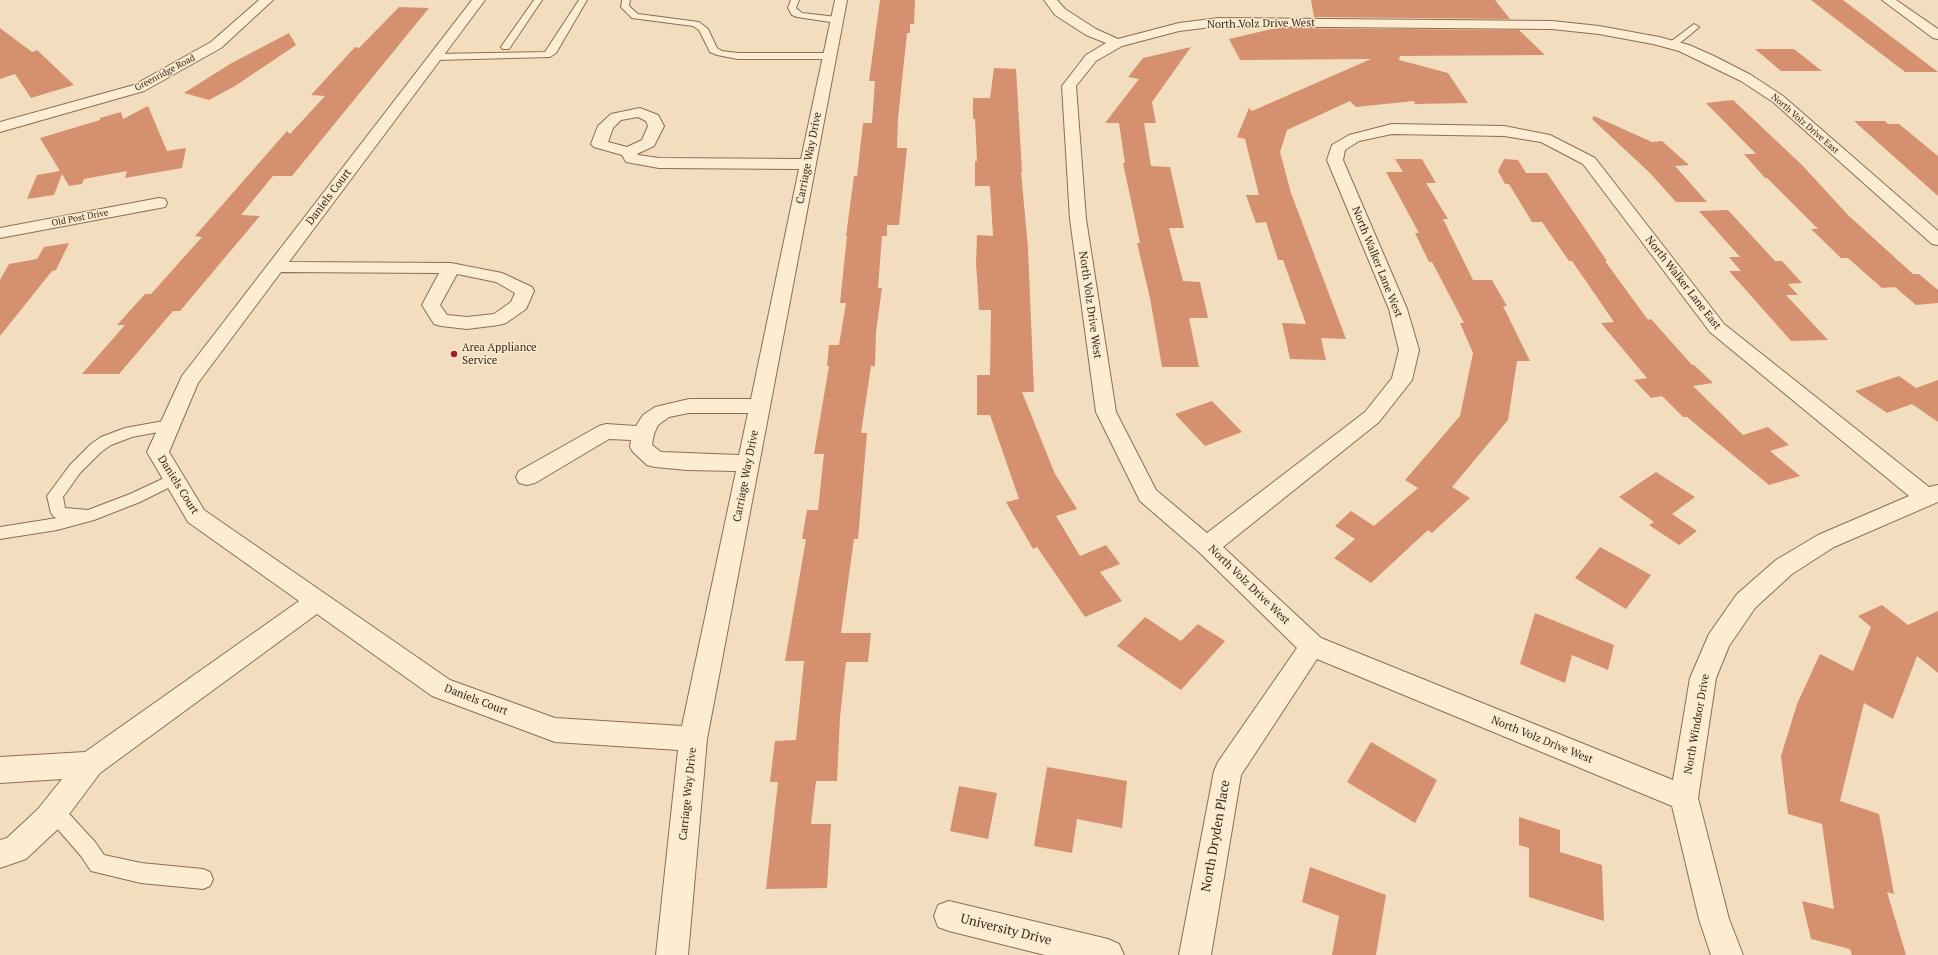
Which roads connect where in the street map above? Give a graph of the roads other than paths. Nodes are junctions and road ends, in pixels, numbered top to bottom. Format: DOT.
graph roads {
  1 [pos="267,0"];
  2 [pos="479,0"];
  3 [pos="538,0"];
  4 [pos="583,0"];
  5 [pos="626,0"];
  6 [pos="795,0"];
  7 [pos="1050,0"];
  8 [pos="1888,0"];
  9 [pos="839,10"];
  10 [pos="1694,26"];
  11 [pos="1938,35"];
  12 [pos="1654,40"];
  13 [pos="1117,43"];
  14 [pos="1672,45"];
  15 [pos="506,47"];
  16 [pos="554,47"];
  17 [pos="440,52"];
  18 [pos="830,56"];
  19 [pos="0,126"];
  20 [pos="1448,130"];
  21 [pos="628,152"];
  22 [pos="808,164"];
  23 [pos="159,203"];
  24 [pos="0,233"];
  25 [pos="1938,240"];
  26 [pos="276,267"];
  27 [pos="451,268"];
  28 [pos="760,406"];
  29 [pos="169,425"];
  30 [pos="643,434"];
  31 [pos="748,464"];
  32 [pos="527,477"];
  33 [pos="173,479"];
  34 [pos="1932,495"];
  35 [pos="89,516"];
  36 [pos="0,533"];
  37 [pos="1207,546"];
  38 [pos="318,601"];
  39 [pos="1312,646"];
  40 [pos="693,740"];
  41 [pos="90,764"];
  42 [pos="0,770"];
  43 [pos="1684,798"];
  44 [pos="54,812"];
  45 [pos="0,854"];
  46 [pos="203,879"];
  47 [pos="949,916"];
  48 [pos="672,955"];
  49 [pos="1108,955"];
  50 [pos="1195,955"];
  51 [pos="1727,955"];
  1 -- 19 [label="street, Greenridge Road"];
  2 -- 17 [label="street, Daniels Court"];
  3 -- 15 [label="lane"];
  4 -- 16 [label="lane"];
  5 -- 18 [label="lane"];
  6 -- 9 [label="lane"];
  7 -- 13 [label="street"];
  8 -- 11 [label="street"];
  9 -- 18 [label="street, Carriage Way Drive"];
  10 -- 14 [label="lane"];
  12 -- 13 [label="street, North Volz Drive West"];
  12 -- 14 [label="street, North Volz Drive East"];
  13 -- 37 [label="street, North Volz Drive West"];
  14 -- 25 [label="street, North Volz Drive East"];
  15 -- 16 [label="lane"];
  15 -- 17 [label="lane"];
  16 -- 17 [label="lane"];
  17 -- 26 [label="street, Daniels Court"];
  18 -- 22 [label="street, Carriage Way Drive"];
  20 -- 34 [label="street, North Walker Lane East"];
  20 -- 37 [label="street, North Walker Lane West"];
  21 -- 22 [label="street"];
  22 -- 28 [label="street, Carriage Way Drive"];
  23 -- 24 [label="street, Old Post Drive"];
  26 -- 27 [label="street"];
  26 -- 29 [label="street, Daniels Court"];
  27 -- 27 [label="street"];
  28 -- 30 [label="street"];
  28 -- 31 [label="street, Carriage Way Drive"];
  29 -- 33 [label="street, Daniels Court"];
  29 -- 35 [label="lane"];
  30 -- 31 [label="street"];
  30 -- 32 [label="street"];
  31 -- 40 [label="street, Carriage Way Drive"];
  33 -- 35 [label="lane"];
  33 -- 38 [label="street, Daniels Court"];
  34 -- 43 [label="street, North Windsor Drive"];
  35 -- 36 [label="lane"];
  37 -- 39 [label="street, North Volz Drive West"];
  38 -- 40 [label="street, Daniels Court"];
  38 -- 41 [label="street"];
  39 -- 43 [label="street, North Volz Drive West"];
  39 -- 50 [label="street, North Dryden Place"];
  40 -- 48 [label="street, Carriage Way Drive"];
  41 -- 42 [label="street"];
  41 -- 44 [label="street"];
  43 -- 51 [label="street, North Windsor Drive"];
  44 -- 45 [label="street"];
  44 -- 46 [label="lane"];
  47 -- 49 [label="street, University Drive"];
}
